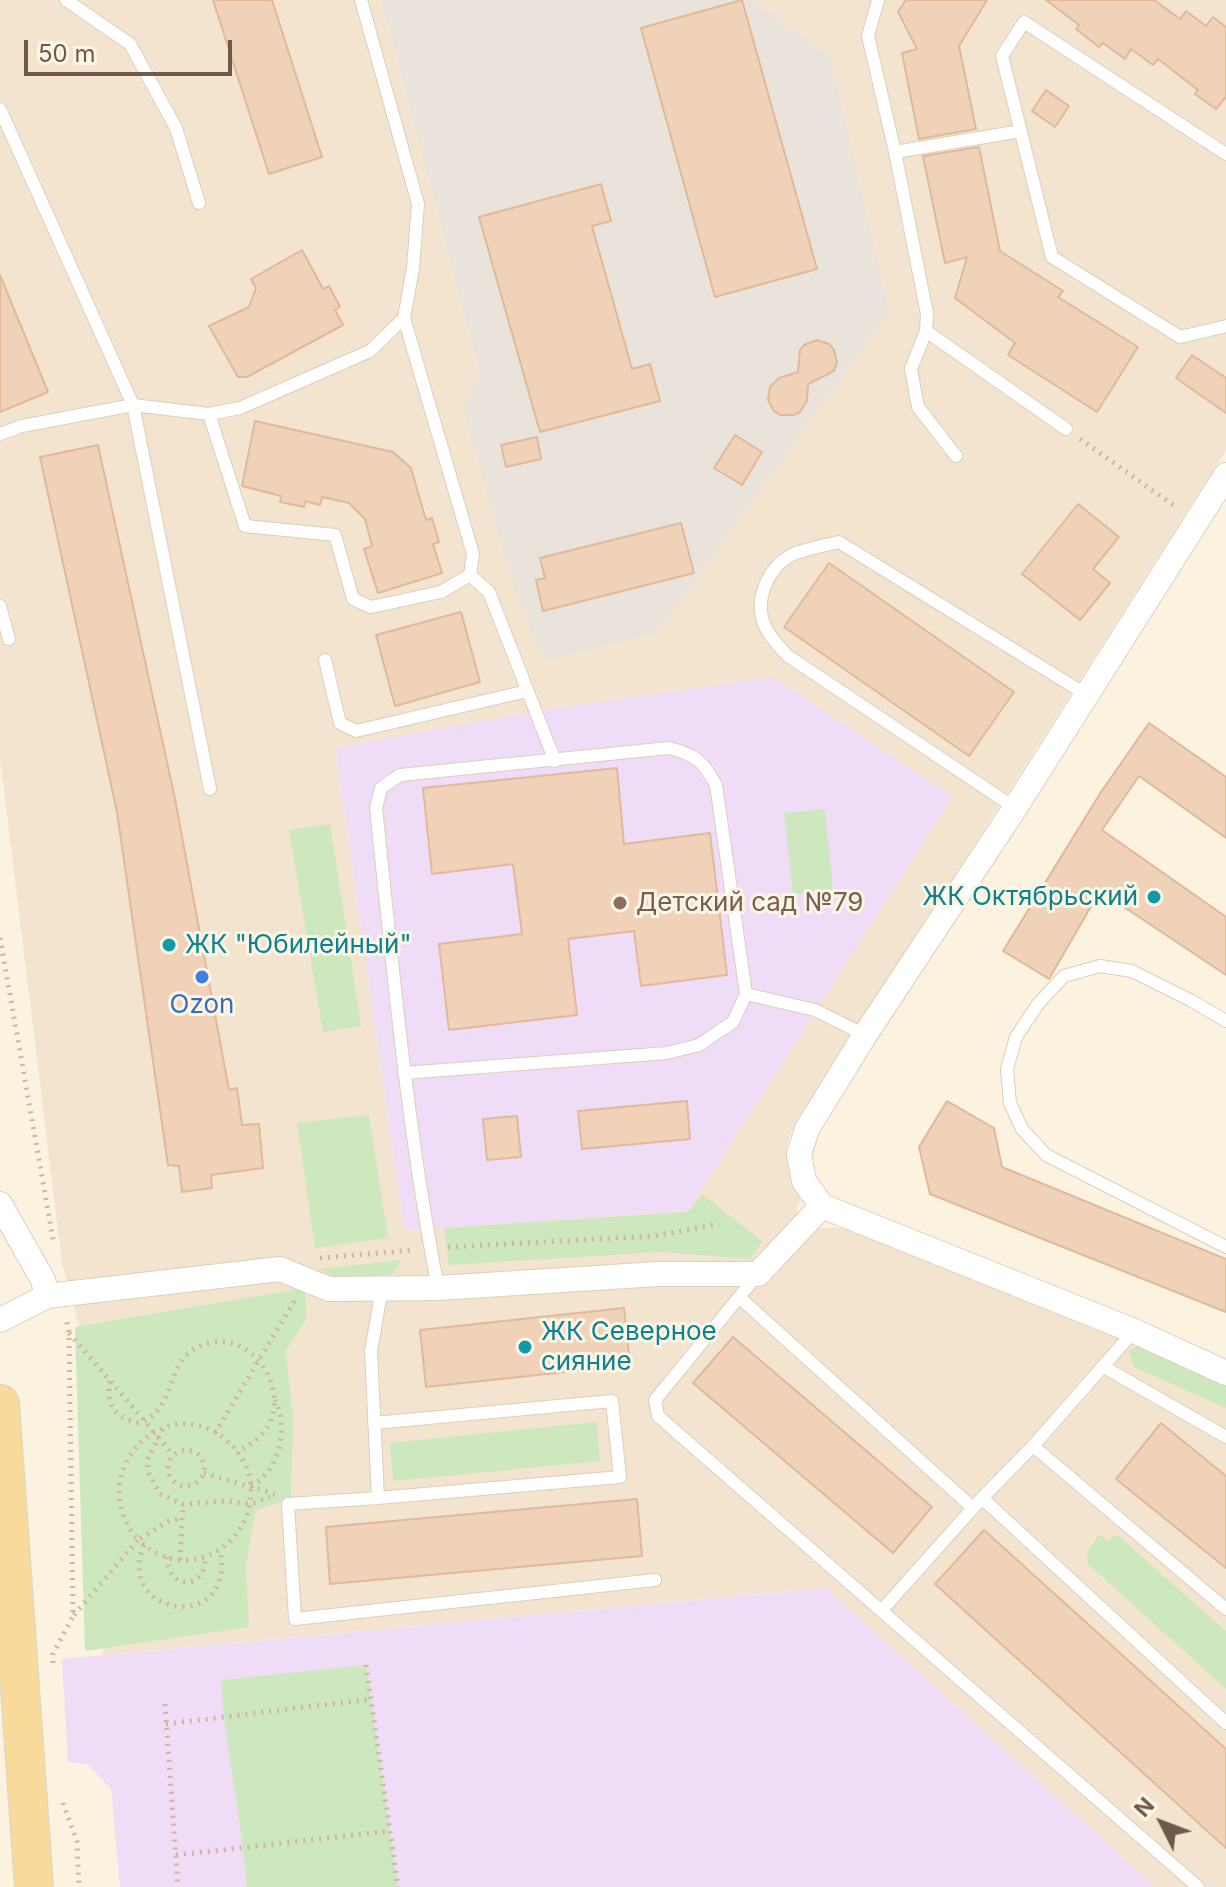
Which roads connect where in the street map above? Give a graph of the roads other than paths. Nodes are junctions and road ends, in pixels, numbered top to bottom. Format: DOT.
graph roads {
  1 [pos="66,0"];
  2 [pos="361,0"];
  3 [pos="878,0"];
  4 [pos="0,109"];
  5 [pos="1021,131"];
  6 [pos="895,152"];
  7 [pos="1226,154"];
  8 [pos="199,203"];
  9 [pos="404,318"];
  10 [pos="1226,326"];
  11 [pos="926,331"];
  12 [pos="133,405"];
  13 [pos="209,414"];
  14 [pos="1066,429"];
  15 [pos="0,434"];
  16 [pos="956,456"];
  17 [pos="1226,475"];
  18 [pos="470,575"];
  19 [pos="0,606"];
  20 [pos="9,639"];
  21 [pos="325,660"];
  22 [pos="527,691"];
  23 [pos="1087,695"];
  24 [pos="555,761"];
  25 [pos="210,789"];
  26 [pos="1015,808"];
  27 [pos="746,994"];
  28 [pos="1226,1021"];
  29 [pos="865,1035"];
  30 [pos="404,1073"];
  31 [pos="0,1204"];
  32 [pos="822,1206"];
  33 [pos="1226,1247"];
  34 [pos="758,1274"];
  35 [pos="382,1288"];
  36 [pos="438,1288"];
  37 [pos="55,1296"];
  38 [pos="740,1298"];
  39 [pos="0,1320"];
  40 [pos="1134,1331"];
  41 [pos="1104,1367"];
  42 [pos="1226,1373"];
  43 [pos="0,1404"];
  44 [pos="374,1423"];
  45 [pos="1226,1437"];
  46 [pos="1033,1446"];
  47 [pos="378,1498"];
  48 [pos="978,1503"];
  49 [pos="655,1580"];
  50 [pos="1226,1609"];
  51 [pos="882,1610"];
  52 [pos="1226,1723"];
  53 [pos="34,1887"];
  54 [pos="1198,1887"];
  1 -- 8 [label="lane"];
  2 -- 9 [label="lane"];
  3 -- 6 [label="lane"];
  4 -- 12 [label="lane"];
  5 -- 6 [label="lane"];
  5 -- 7 [label="lane"];
  5 -- 10 [label="lane"];
  6 -- 11 [label="lane"];
  9 -- 13 [label="lane"];
  9 -- 18 [label="lane"];
  11 -- 14 [label="lane"];
  11 -- 16 [label="lane"];
  12 -- 13 [label="lane"];
  12 -- 15 [label="lane"];
  12 -- 25 [label="lane"];
  13 -- 18 [label="lane"];
  17 -- 23 [label="street"];
  18 -- 22 [label="lane"];
  19 -- 20 [label="lane"];
  21 -- 22 [label="lane"];
  22 -- 24 [label="lane"];
  23 -- 26 [label="street"];
  23 -- 26 [label="lane"];
  24 -- 27 [label="lane"];
  24 -- 30 [label="lane"];
  26 -- 29 [label="street"];
  27 -- 29 [label="lane"];
  27 -- 30 [label="lane"];
  28 -- 33 [label="lane"];
  29 -- 32 [label="street"];
  30 -- 36 [label="lane"];
  31 -- 37 [label="street"];
  32 -- 34 [label="street"];
  32 -- 40 [label="street"];
  34 -- 36 [label="street"];
  34 -- 38 [label="lane"];
  35 -- 36 [label="street"];
  35 -- 37 [label="street"];
  35 -- 44 [label="lane"];
  37 -- 39 [label="street"];
  38 -- 48 [label="lane"];
  38 -- 51 [label="lane"];
  40 -- 41 [label="lane"];
  40 -- 42 [label="street"];
  41 -- 45 [label="lane"];
  41 -- 46 [label="lane"];
  43 -- 53 [label="main road"];
  44 -- 47 [label="lane"];
  44 -- 47 [label="lane"];
  46 -- 48 [label="lane"];
  46 -- 50 [label="lane"];
  47 -- 49 [label="lane"];
  48 -- 51 [label="lane"];
  48 -- 52 [label="lane"];
  51 -- 54 [label="lane"];
}
